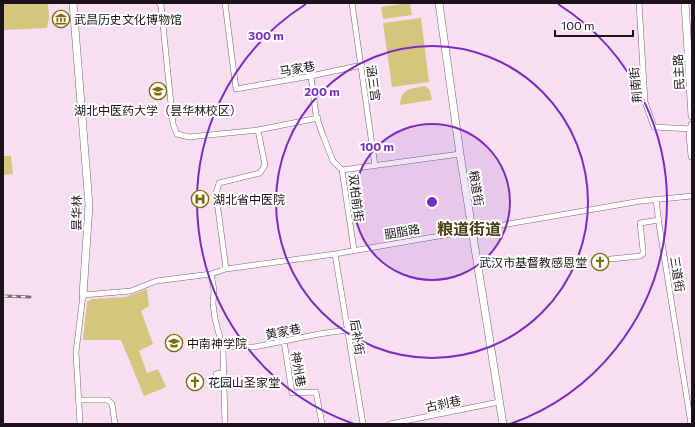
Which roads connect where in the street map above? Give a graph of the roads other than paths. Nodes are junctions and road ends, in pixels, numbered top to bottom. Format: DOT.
graph roads {
  1 [pos="73,3"];
  2 [pos="159,3"];
  3 [pos="225,3"];
  4 [pos="352,3"];
  5 [pos="439,3"];
  6 [pos="639,3"];
  7 [pos="685,3"];
  8 [pos="362,66"];
  9 [pos="311,76"];
  10 [pos="692,116"];
  11 [pos="318,118"];
  12 [pos="692,127"];
  13 [pos="258,130"];
  14 [pos="692,147"];
  15 [pos="460,154"];
  16 [pos="692,156"];
  17 [pos="376,166"];
  18 [pos="342,170"];
  19 [pos="692,196"];
  20 [pos="656,199"];
  21 [pos="659,220"];
  22 [pos="472,229"];
  23 [pos="354,250"];
  24 [pos="335,254"];
  25 [pos="611,259"];
  26 [pos="226,269"];
  27 [pos="211,274"];
  28 [pos="83,295"];
  29 [pos="347,330"];
  30 [pos="284,341"];
  31 [pos="223,347"];
  32 [pos="78,400"];
  33 [pos="499,402"];
  34 [pos="80,424"];
  35 [pos="114,424"];
  36 [pos="225,424"];
  37 [pos="322,424"];
  38 [pos="363,424"];
  39 [pos="390,424"];
  40 [pos="503,424"];
  41 [pos="691,424"];
  1 -- 28 [label="street, 昙华林"];
  2 -- 13 [label="street"];
  3 -- 9 [label="street, 马家巷"];
  4 -- 8 [label="street, 涵三宫"];
  5 -- 15 [label="street, 粮道街"];
  6 -- 12 [label="street, 荆南街"];
  7 -- 10 [label="street, 民主路"];
  8 -- 9 [label="street, 马家巷"];
  8 -- 17 [label="street, 涵三宫"];
  9 -- 11 [label="street"];
  11 -- 13 [label="street"];
  11 -- 18 [label="street"];
  12 -- 14 [label="street"];
  13 -- 26 [label="street"];
  14 -- 16 [label="street"];
  15 -- 17 [label="street, 双柏前街"];
  15 -- 22 [label="street, 粮道街"];
  17 -- 18 [label="street, 双柏前街"];
  18 -- 23 [label="street, 双柏前街"];
  19 -- 20 [label="street, 胭脂路"];
  20 -- 21 [label="street, 三道街"];
  20 -- 22 [label="street, 胭脂路"];
  21 -- 25 [label="street"];
  21 -- 41 [label="street, 三道街"];
  22 -- 23 [label="street, 胭脂路"];
  22 -- 33 [label="street, 粮道街"];
  23 -- 24 [label="street, 胭脂路"];
  24 -- 26 [label="street, 胭脂路"];
  24 -- 29 [label="street, 后补街"];
  26 -- 27 [label="street, 胭脂路"];
  27 -- 28 [label="street, 胭脂路"];
  27 -- 31 [label="street"];
  28 -- 32 [label="street, 昙华林"];
  29 -- 30 [label="street, 黄家巷"];
  29 -- 38 [label="street, 后补街"];
  30 -- 31 [label="street, 黄家巷"];
  30 -- 37 [label="street, 神州巷"];
  31 -- 36 [label="street"];
  32 -- 34 [label="street, 昙华林"];
  32 -- 35 [label="street"];
  33 -- 39 [label="street, 古刹巷"];
  33 -- 40 [label="street, 粮道街"];
}
